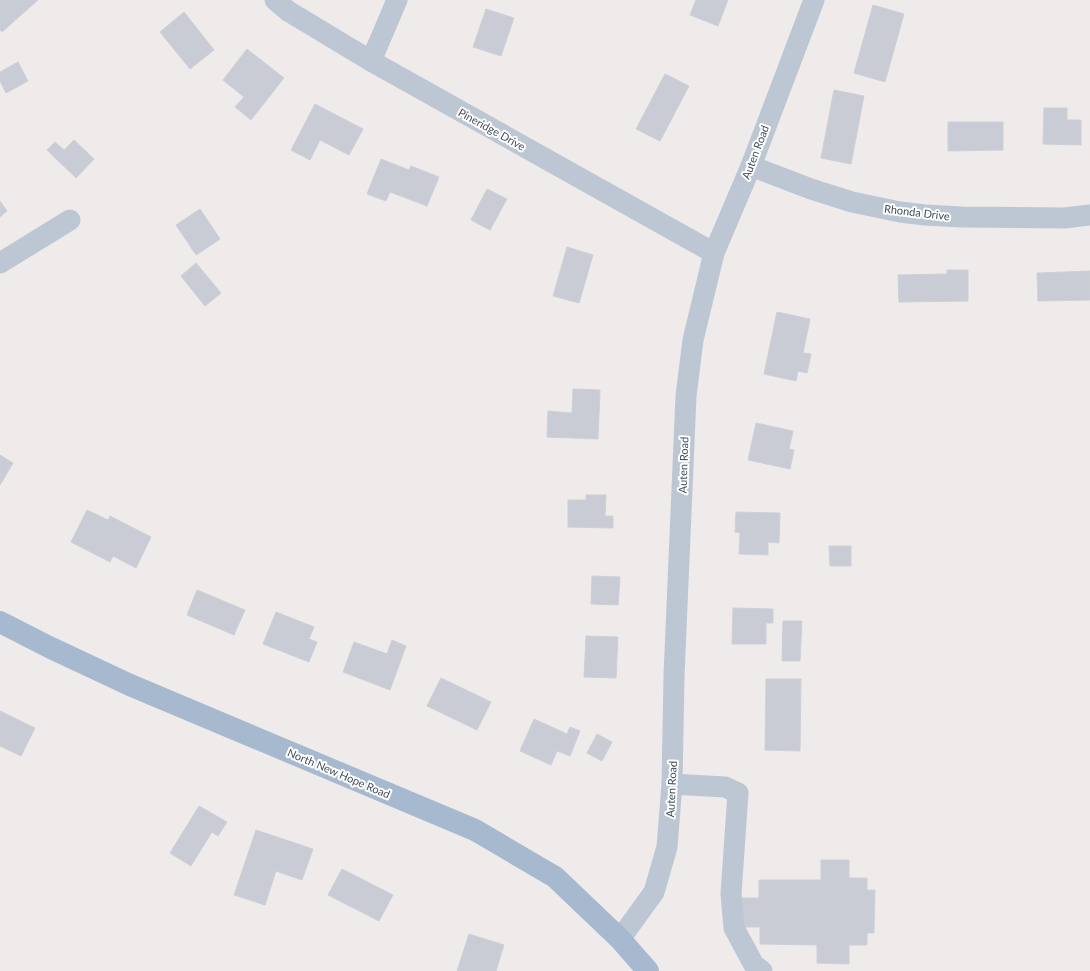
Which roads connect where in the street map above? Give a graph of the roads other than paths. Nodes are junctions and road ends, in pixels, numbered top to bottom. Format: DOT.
graph roads {
  1 [pos="275,0"];
  2 [pos="397,0"];
  3 [pos="814,0"];
  4 [pos="371,61"];
  5 [pos="751,166"];
  6 [pos="1090,215"];
  7 [pos="70,220"];
  8 [pos="714,253"];
  9 [pos="0,262"];
  10 [pos="0,622"];
  11 [pos="672,784"];
  12 [pos="620,939"];
  13 [pos="648,971"];
  14 [pos="762,971"];
  1 -- 4 [label="street, Pineridge Drive"];
  2 -- 4 [label="street"];
  3 -- 5 [label="street, Auten Road"];
  4 -- 8 [label="street, Pineridge Drive"];
  5 -- 6 [label="street, Rhonda Drive"];
  5 -- 8 [label="street, Auten Road"];
  7 -- 9 [label="street"];
  8 -- 11 [label="street, Auten Road"];
  10 -- 12 [label="main road, North New Hope Road"];
  11 -- 12 [label="street, Auten Road"];
  11 -- 14 [label="street"];
  12 -- 13 [label="main road, North New Hope Road"];
}
